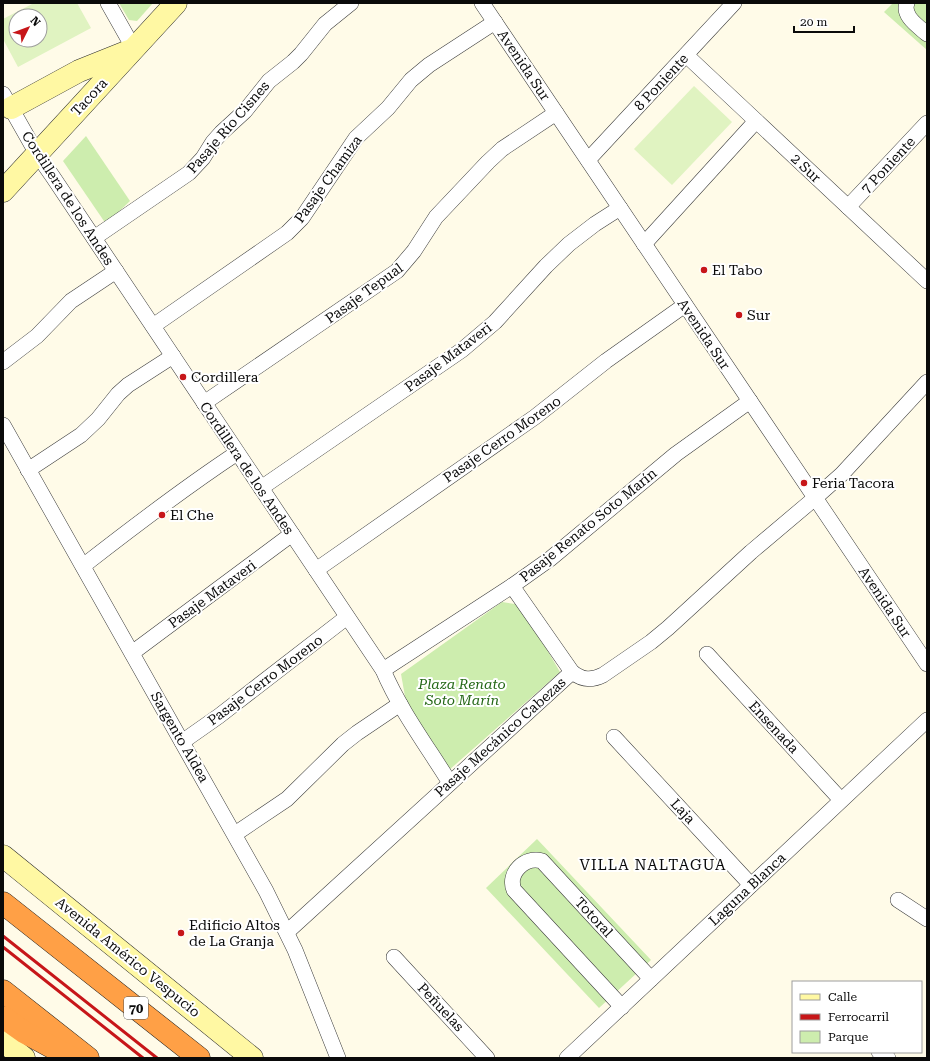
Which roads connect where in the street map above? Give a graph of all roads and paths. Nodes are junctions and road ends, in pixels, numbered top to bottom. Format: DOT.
graph roads {
  1 [pos="108,3"];
  2 [pos="176,3"];
  3 [pos="351,3"];
  4 [pos="482,3"];
  5 [pos="734,3"];
  6 [pos="907,3"];
  7 [pos="494,22"];
  8 [pos="927,34"];
  9 [pos="134,49"];
  10 [pos="686,55"];
  11 [pos="7,101"];
  12 [pos="556,113"];
  13 [pos="756,121"];
  14 [pos="927,123"];
  15 [pos="38,154"];
  16 [pos="588,160"];
  17 [pos="3,191"];
  18 [pos="848,207"];
  19 [pos="620,208"];
  20 [pos="94,238"];
  21 [pos="644,244"];
  22 [pos="116,271"];
  23 [pos="927,281"];
  24 [pos="685,305"];
  25 [pos="153,326"];
  26 [pos="173,356"];
  27 [pos="3,362"];
  28 [pos="927,382"];
  29 [pos="750,401"];
  30 [pos="204,403"];
  31 [pos="3,425"];
  32 [pos="237,453"];
  33 [pos="28,470"];
  34 [pos="261,488"];
  35 [pos="815,498"];
  36 [pos="292,534"];
  37 [pos="83,566"];
  38 [pos="316,570"];
  39 [pos="512,586"];
  40 [pos="347,617"];
  41 [pos="132,653"];
  42 [pos="707,654"];
  43 [pos="927,664"];
  44 [pos="383,670"];
  45 [pos="572,672"];
  46 [pos="400,704"];
  47 [pos="927,720"];
  48 [pos="614,737"];
  49 [pos="182,742"];
  50 [pos="450,783"];
  51 [pos="841,800"];
  52 [pos="235,834"];
  53 [pos="3,856"];
  54 [pos="751,885"];
  55 [pos="898,900"];
  56 [pos="3,903"];
  57 [pos="927,919"];
  58 [pos="287,932"];
  59 [pos="394,956"];
  60 [pos="651,979"];
  61 [pos="3,991"];
  62 [pos="622,1006"];
  63 [pos="3,1017"];
  64 [pos="3,1041"];
  65 [pos="24,1058"];
  66 [pos="72,1058"];
  67 [pos="88,1058"];
  68 [pos="199,1058"];
  69 [pos="252,1058"];
  70 [pos="338,1058"];
  71 [pos="487,1058"];
  72 [pos="567,1058"];
  1 -- 9 [label="street"];
  2 -- 9 [label="street, Tacora"];
  3 -- 20 [label="street, Pasaje Río Cisnes"];
  4 -- 7 [label="street, Avenida Sur"];
  5 -- 10 [label="street, 8 Poniente"];
  6 -- 8 [label="street"];
  7 -- 12 [label="street, Avenida Sur"];
  7 -- 25 [label="street, Pasaje Chamiza"];
  9 -- 11 [label="street"];
  9 -- 15 [label="street, Tacora"];
  10 -- 13 [label="street, 2 Sur"];
  10 -- 16 [label="street, 8 Poniente"];
  11 -- 15 [label="street, Cordillera de los Andes"];
  12 -- 16 [label="street, Avenida Sur"];
  12 -- 30 [label="street, Pasaje Tepual"];
  13 -- 18 [label="street, 2 Sur"];
  13 -- 21 [label="street"];
  14 -- 18 [label="street, 7 Poniente"];
  15 -- 17 [label="street, Tacora"];
  15 -- 20 [label="street, Cordillera de los Andes"];
  16 -- 19 [label="street, Avenida Sur"];
  18 -- 23 [label="street, 2 Sur"];
  19 -- 21 [label="street, Avenida Sur"];
  19 -- 34 [label="street, Pasaje Mataveri"];
  20 -- 22 [label="street, Cordillera de los Andes"];
  21 -- 24 [label="street, Avenida Sur"];
  22 -- 25 [label="street, Cordillera de los Andes"];
  22 -- 27 [label="street"];
  24 -- 29 [label="street, Avenida Sur"];
  24 -- 38 [label="street, Pasaje Cerro Moreno"];
  25 -- 26 [label="street, Cordillera de los Andes"];
  26 -- 30 [label="street, Cordillera de los Andes"];
  26 -- 33 [label="street"];
  28 -- 35 [label="street"];
  29 -- 35 [label="street, Avenida Sur"];
  29 -- 39 [label="street, Pasaje Renato Soto Marín"];
  30 -- 32 [label="street, Cordillera de los Andes"];
  31 -- 33 [label="street, Sargento Aldea"];
  32 -- 34 [label="street, Cordillera de los Andes"];
  32 -- 37 [label="street"];
  33 -- 37 [label="street, Sargento Aldea"];
  34 -- 36 [label="street, Cordillera de los Andes"];
  35 -- 43 [label="street, Avenida Sur"];
  35 -- 45 [label="street, Pasaje Mecánico Cabezas"];
  36 -- 38 [label="street, Cordillera de los Andes"];
  36 -- 41 [label="street, Pasaje Mataveri"];
  37 -- 41 [label="street, Sargento Aldea"];
  38 -- 40 [label="street, Cordillera de los Andes"];
  39 -- 44 [label="street, Pasaje Renato Soto Marín"];
  39 -- 45 [label="street"];
  40 -- 44 [label="street, Cordillera de los Andes"];
  40 -- 49 [label="street, Pasaje Cerro Moreno"];
  41 -- 49 [label="street, Sargento Aldea"];
  42 -- 51 [label="street, Ensenada"];
  44 -- 46 [label="street, Cordillera de los Andes"];
  45 -- 50 [label="street, Pasaje Mecánico Cabezas"];
  46 -- 50 [label="street, Cordillera de los Andes"];
  46 -- 52 [label="street"];
  47 -- 51 [label="street, Laguna Blanca"];
  48 -- 54 [label="street, Laja"];
  49 -- 52 [label="street, Sargento Aldea"];
  50 -- 58 [label="street, Pasaje Mecánico Cabezas"];
  51 -- 54 [label="street, Laguna Blanca"];
  52 -- 58 [label="street, Sargento Aldea"];
  53 -- 69 [label="street, Avenida Américo Vespucio"];
  54 -- 60 [label="street, Laguna Blanca"];
  55 -- 57 [label="street"];
  56 -- 68 [label="highway, 70"];
  58 -- 70 [label="street, Sargento Aldea"];
  59 -- 71 [label="street, Peñuelas"];
  60 -- 62 [label="street, Laguna Blanca"];
  60 -- 62 [label="street, Totoral"];
  61 -- 67 [label="highway"];
  62 -- 72 [label="street, Laguna Blanca"];
  63 -- 66 [label="highway"];
  64 -- 65 [label="street"];
}
